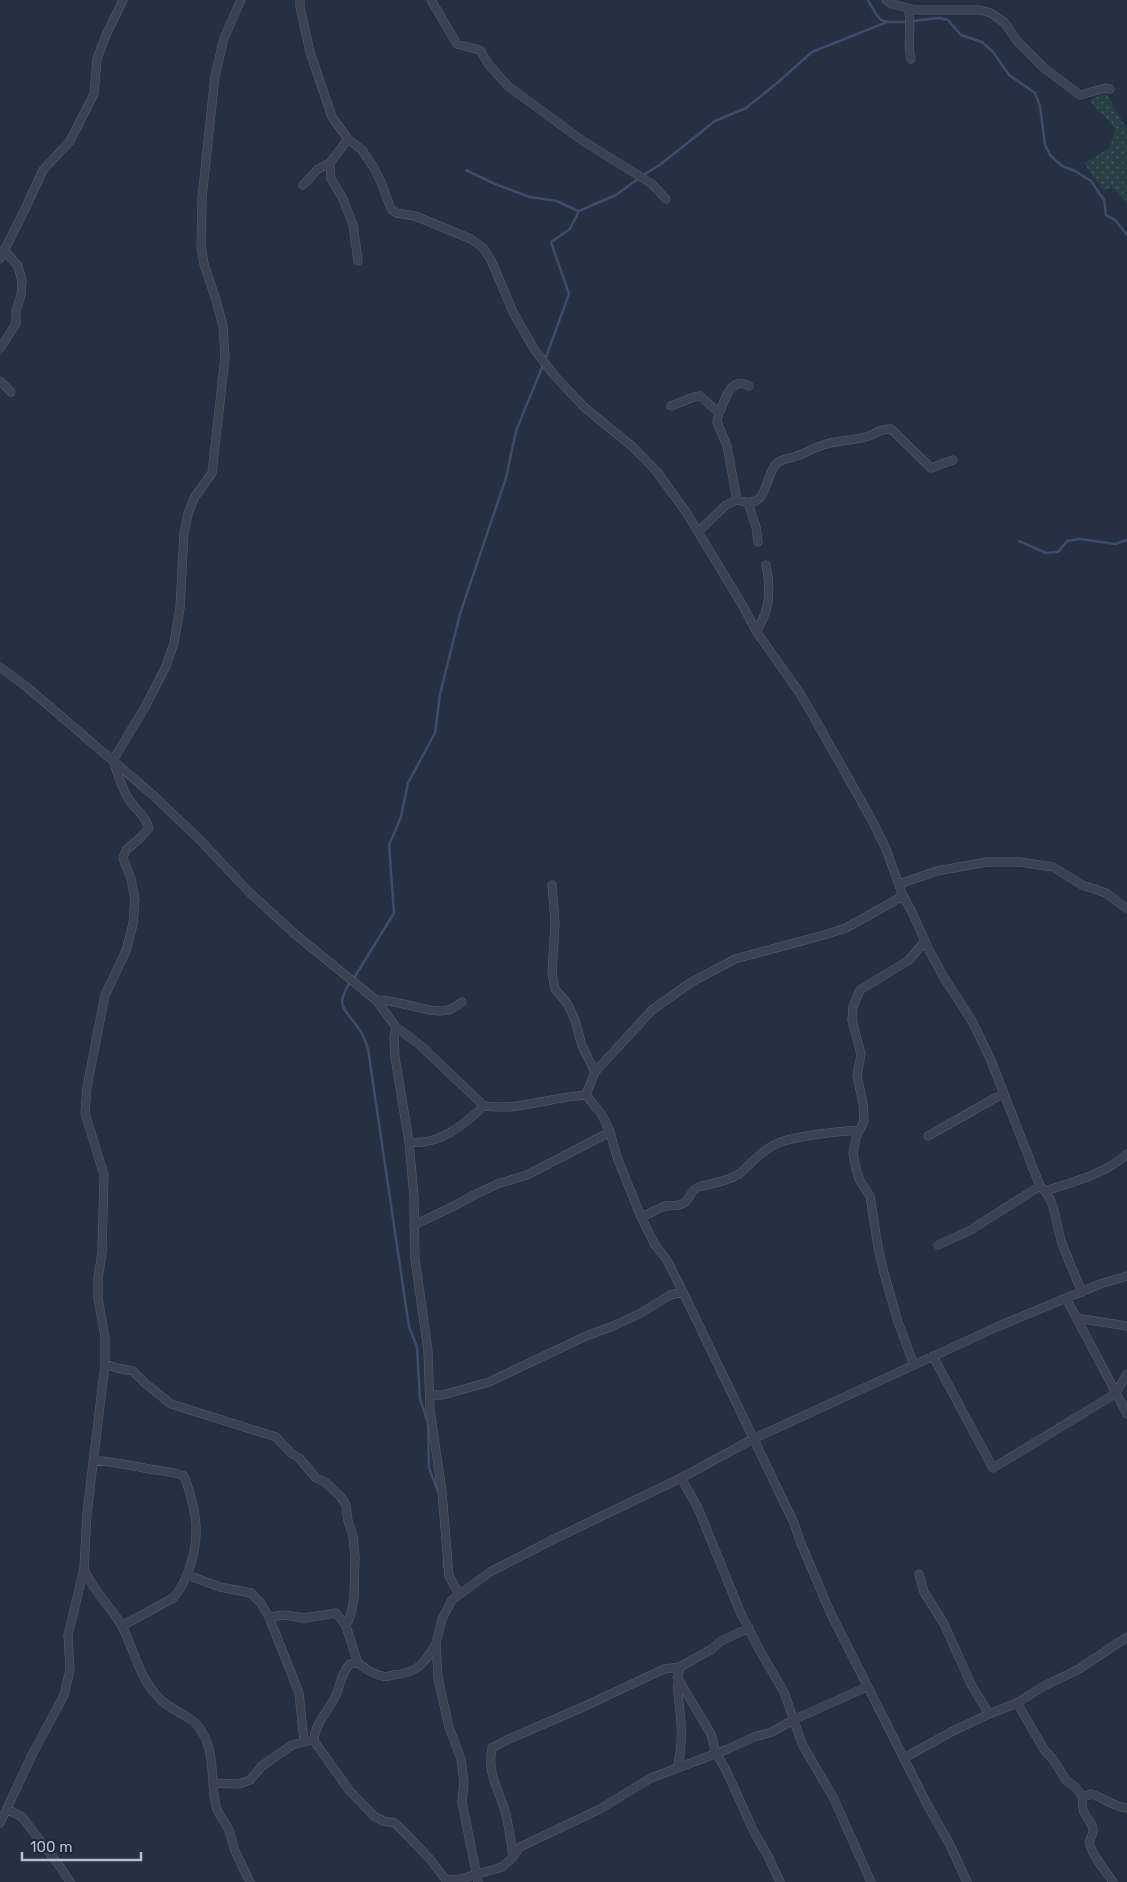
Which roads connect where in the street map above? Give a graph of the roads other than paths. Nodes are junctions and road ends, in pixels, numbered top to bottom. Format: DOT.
graph roads {
  1 [pos="122,0"];
  2 [pos="241,0"];
  3 [pos="300,0"];
  4 [pos="431,0"];
  5 [pos="886,0"];
  6 [pos="908,8"];
  7 [pos="911,60"];
  8 [pos="1110,89"];
  9 [pos="348,139"];
  10 [pos="330,164"];
  11 [pos="303,185"];
  12 [pos="666,199"];
  13 [pos="4,250"];
  14 [pos="0,259"];
  15 [pos="358,261"];
  16 [pos="0,348"];
  17 [pos="0,381"];
  18 [pos="749,386"];
  19 [pos="10,392"];
  20 [pos="671,406"];
  21 [pos="719,414"];
  22 [pos="953,460"];
  23 [pos="737,500"];
  24 [pos="748,504"];
  25 [pos="698,532"];
  26 [pos="758,542"];
  27 [pos="766,565"];
  28 [pos="756,631"];
  29 [pos="0,667"];
  30 [pos="113,760"];
  31 [pos="899,884"];
  32 [pos="552,885"];
  33 [pos="903,896"];
  34 [pos="1127,910"];
  35 [pos="926,941"];
  36 [pos="376,1000"];
  37 [pos="462,1002"];
  38 [pos="396,1027"];
  39 [pos="595,1072"];
  40 [pos="1004,1094"];
  41 [pos="586,1095"];
  42 [pos="484,1106"];
  43 [pos="860,1130"];
  44 [pos="610,1132"];
  45 [pos="928,1136"];
  46 [pos="409,1142"];
  47 [pos="1127,1154"];
  48 [pos="1042,1188"];
  49 [pos="641,1217"];
  50 [pos="414,1225"];
  51 [pos="938,1245"];
  52 [pos="1127,1276"];
  53 [pos="683,1292"];
  54 [pos="1082,1292"];
  55 [pos="1066,1300"];
  56 [pos="1076,1318"];
  57 [pos="1127,1326"];
  58 [pos="933,1356"];
  59 [pos="105,1364"];
  60 [pos="914,1365"];
  61 [pos="1127,1374"];
  62 [pos="1115,1394"];
  63 [pos="430,1395"];
  64 [pos="1127,1414"];
  65 [pos="753,1438"];
  66 [pos="93,1460"];
  67 [pos="681,1478"];
  68 [pos="84,1569"];
  69 [pos="919,1574"];
  70 [pos="187,1575"];
  71 [pos="459,1594"];
  72 [pos="269,1616"];
  73 [pos="122,1626"];
  74 [pos="346,1626"];
  75 [pos="749,1628"];
  76 [pos="1127,1637"];
  77 [pos="436,1643"];
  78 [pos="358,1663"];
  79 [pos="680,1667"];
  80 [pos="677,1677"];
  81 [pos="867,1687"];
  82 [pos="1017,1703"];
  83 [pos="989,1714"];
  84 [pos="793,1720"];
  85 [pos="314,1741"];
  86 [pos="304,1742"];
  87 [pos="716,1753"];
  88 [pos="904,1758"];
  89 [pos="677,1768"];
  90 [pos="214,1783"];
  91 [pos="1083,1797"];
  92 [pos="1127,1808"];
  93 [pos="7,1809"];
  94 [pos="0,1823"];
  95 [pos="513,1857"];
  96 [pos="478,1878"];
  97 [pos="70,1882"];
  98 [pos="250,1882"];
  99 [pos="780,1882"];
  100 [pos="871,1882"];
  101 [pos="967,1882"];
  102 [pos="1114,1882"];
  1 -- 13 [label="street"];
  2 -- 30 [label="street"];
  3 -- 9 [label="street"];
  4 -- 12 [label="street"];
  5 -- 6 [label="street"];
  6 -- 7 [label="street"];
  6 -- 8 [label="street"];
  9 -- 10 [label="street"];
  9 -- 25 [label="street"];
  10 -- 11 [label="street"];
  10 -- 15 [label="street"];
  13 -- 14 [label="street"];
  13 -- 16 [label="street"];
  17 -- 19 [label="street"];
  18 -- 21 [label="street"];
  20 -- 21 [label="street"];
  21 -- 23 [label="street"];
  22 -- 24 [label="street"];
  23 -- 24 [label="street"];
  23 -- 25 [label="street"];
  24 -- 26 [label="street"];
  25 -- 28 [label="street"];
  27 -- 28 [label="street"];
  28 -- 31 [label="street"];
  29 -- 30 [label="street"];
  30 -- 36 [label="street"];
  30 -- 59 [label="street"];
  31 -- 33 [label="street"];
  31 -- 34 [label="street"];
  32 -- 39 [label="street"];
  33 -- 35 [label="street"];
  33 -- 39 [label="street"];
  35 -- 40 [label="street"];
  35 -- 43 [label="street"];
  36 -- 37 [label="street"];
  36 -- 38 [label="street"];
  38 -- 42 [label="street"];
  38 -- 46 [label="street"];
  39 -- 41 [label="street"];
  40 -- 45 [label="street"];
  40 -- 48 [label="street"];
  41 -- 42 [label="street"];
  41 -- 44 [label="street"];
  42 -- 46 [label="street"];
  43 -- 49 [label="street"];
  43 -- 60 [label="street"];
  44 -- 49 [label="street"];
  44 -- 50 [label="street"];
  46 -- 50 [label="street"];
  47 -- 48 [label="street"];
  48 -- 51 [label="street"];
  48 -- 54 [label="street"];
  49 -- 53 [label="street"];
  50 -- 63 [label="street"];
  52 -- 54 [label="street"];
  53 -- 63 [label="street"];
  53 -- 65 [label="street"];
  54 -- 55 [label="street"];
  55 -- 56 [label="street"];
  55 -- 58 [label="street"];
  56 -- 57 [label="street"];
  56 -- 62 [label="street"];
  58 -- 60 [label="street"];
  58 -- 62 [label="street"];
  59 -- 66 [label="street"];
  59 -- 74 [label="street"];
  60 -- 65 [label="street"];
  61 -- 62 [label="street"];
  62 -- 64 [label="street"];
  63 -- 71 [label="street"];
  65 -- 67 [label="street"];
  65 -- 81 [label="street"];
  66 -- 68 [label="street"];
  66 -- 70 [label="street"];
  67 -- 71 [label="street"];
  67 -- 75 [label="street"];
  68 -- 73 [label="street"];
  68 -- 93 [label="street"];
  69 -- 83 [label="street"];
  70 -- 72 [label="street"];
  70 -- 73 [label="street"];
  71 -- 77 [label="street"];
  72 -- 74 [label="street"];
  72 -- 86 [label="street"];
  73 -- 90 [label="street"];
  74 -- 78 [label="street"];
  75 -- 79 [label="street"];
  75 -- 84 [label="street"];
  76 -- 82 [label="street"];
  77 -- 78 [label="street"];
  77 -- 96 [label="street"];
  78 -- 85 [label="street"];
  79 -- 80 [label="street"];
  79 -- 95 [label="street"];
  80 -- 87 [label="street"];
  80 -- 89 [label="street"];
  81 -- 84 [label="street"];
  81 -- 88 [label="street"];
  82 -- 83 [label="street"];
  82 -- 91 [label="street"];
  83 -- 88 [label="street"];
  84 -- 87 [label="street"];
  84 -- 100 [label="street"];
  85 -- 86 [label="street"];
  85 -- 96 [label="street"];
  86 -- 90 [label="street"];
  87 -- 89 [label="street"];
  87 -- 99 [label="street"];
  88 -- 101 [label="street"];
  89 -- 95 [label="street"];
  90 -- 98 [label="street"];
  91 -- 92 [label="street"];
  91 -- 102 [label="street"];
  93 -- 94 [label="street"];
  93 -- 97 [label="street"];
  95 -- 96 [label="street"];
}
